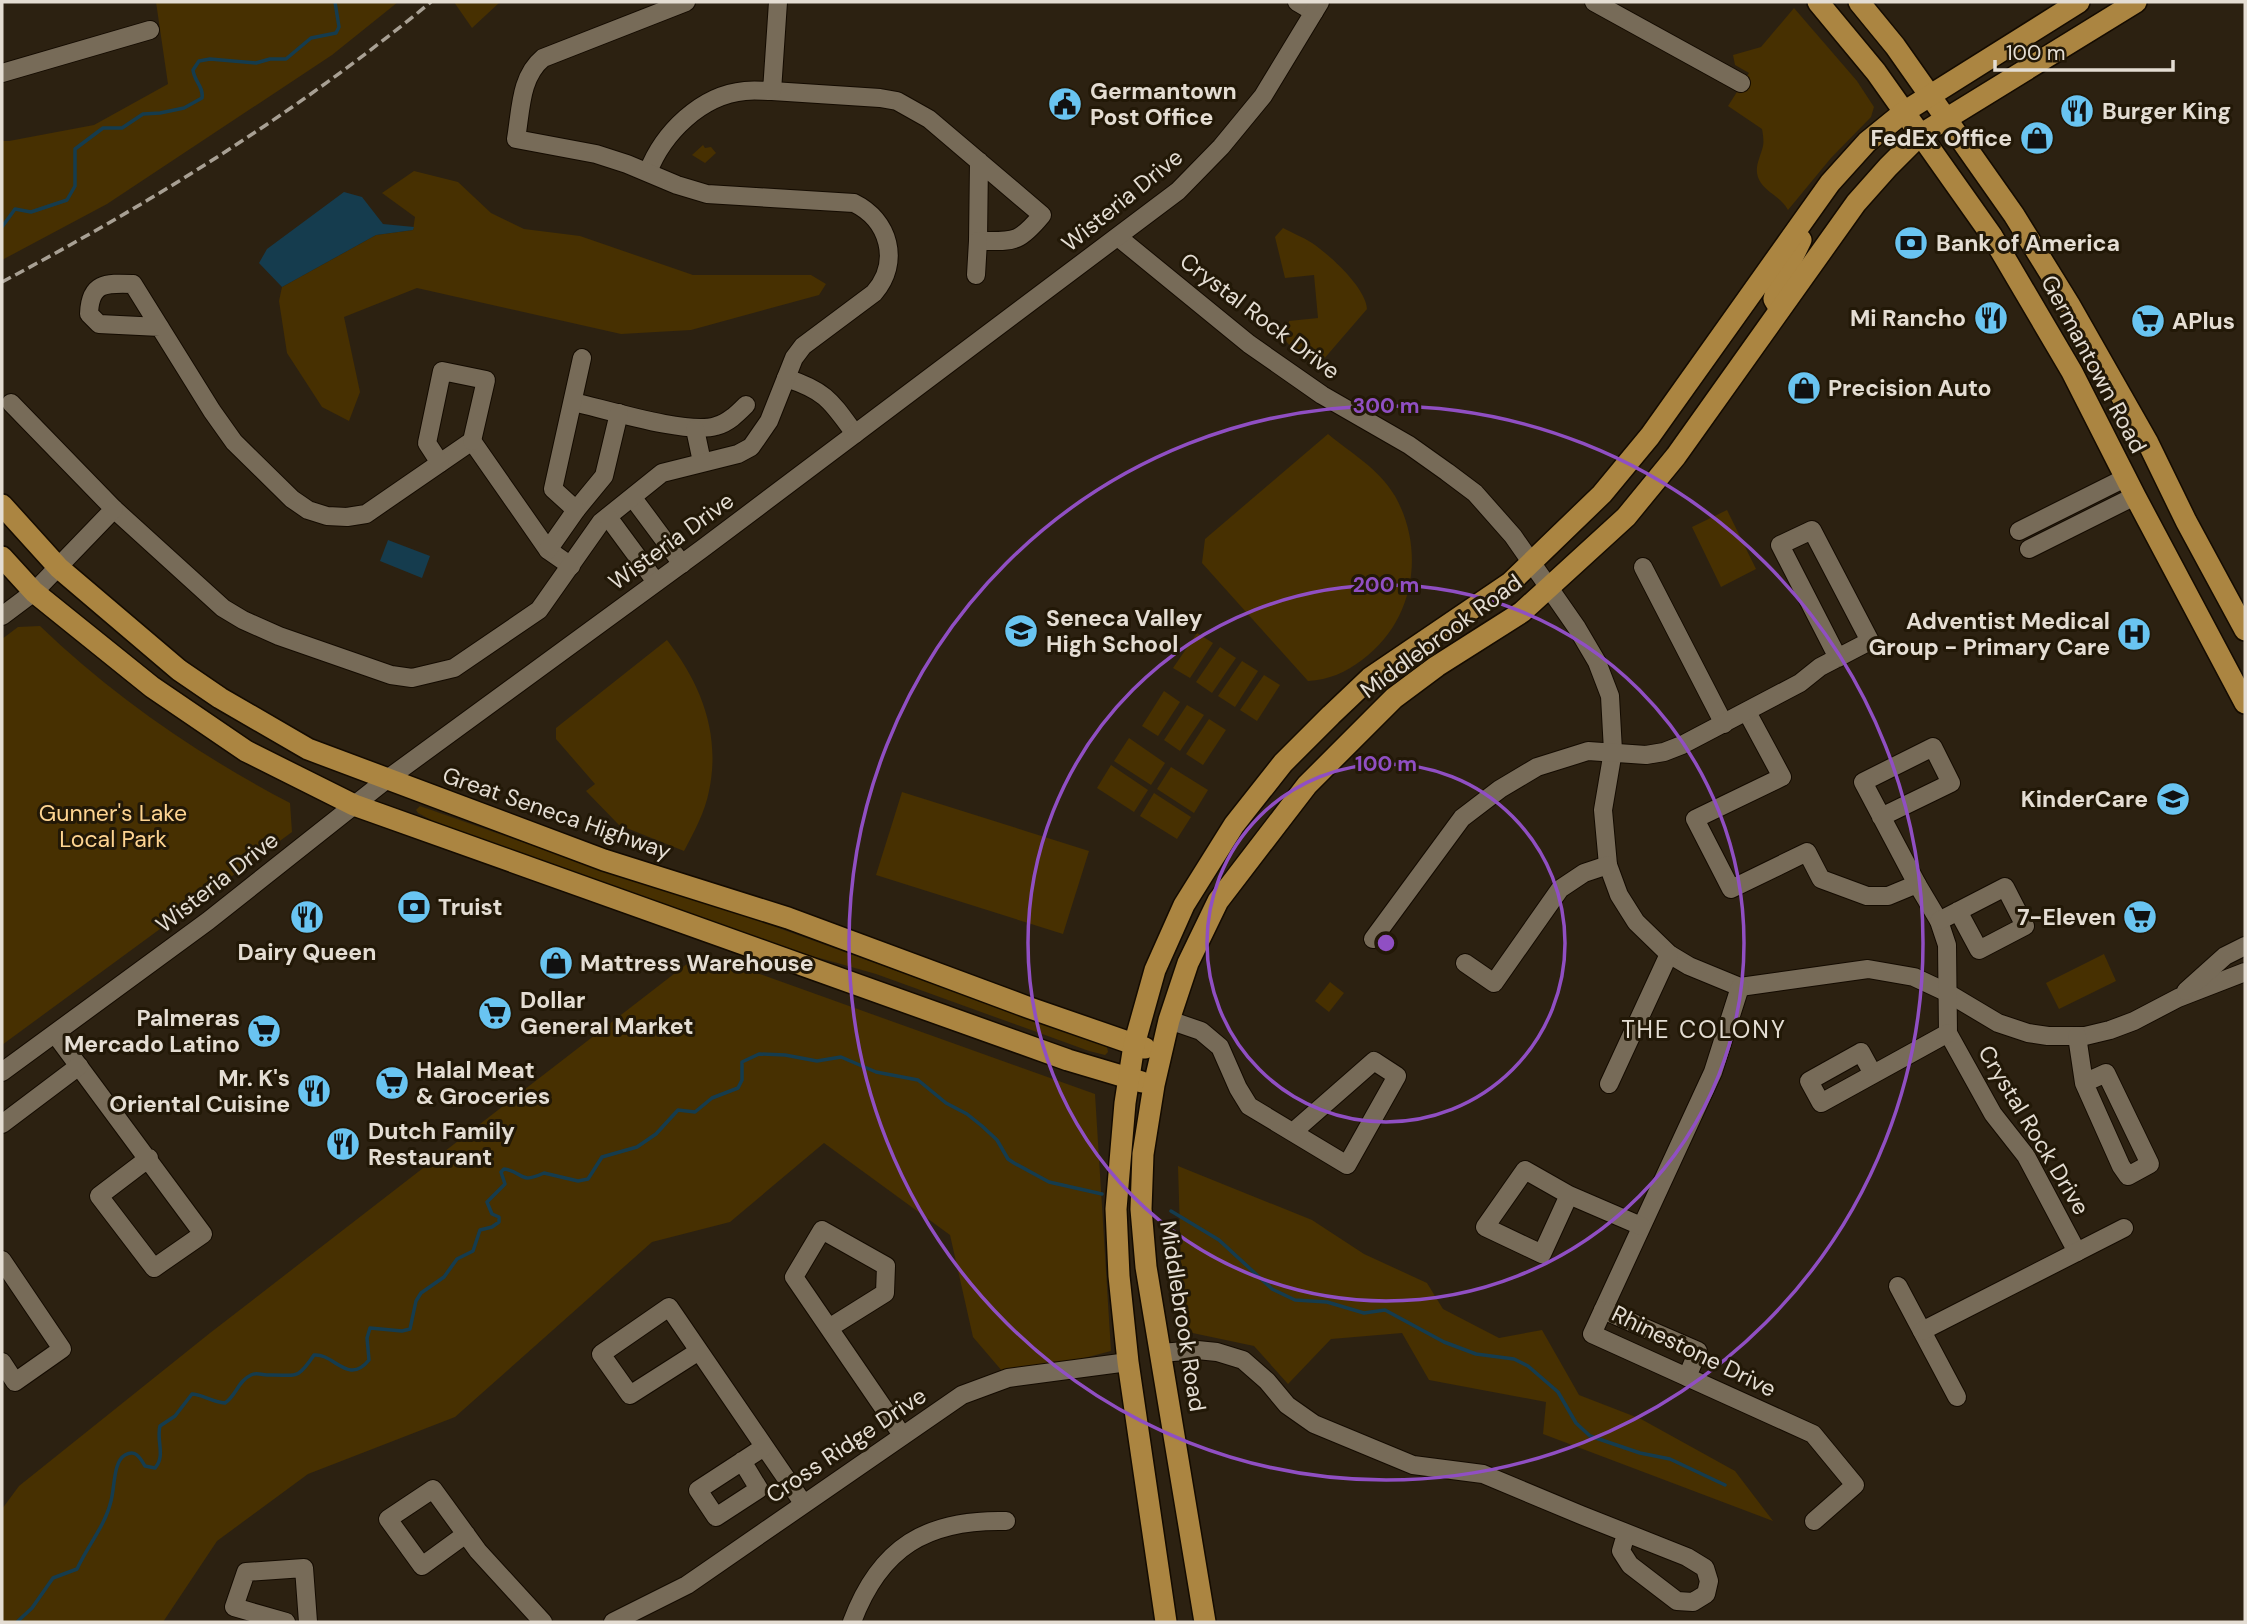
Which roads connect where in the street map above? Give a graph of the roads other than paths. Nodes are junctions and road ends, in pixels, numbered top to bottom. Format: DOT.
graph roads {
  1 [pos="686,2"];
  2 [pos="778,2"];
  3 [pos="1297,2"];
  4 [pos="1594,2"];
  5 [pos="1818,2"];
  6 [pos="1858,2"];
  7 [pos="2079,2"];
  8 [pos="2136,2"];
  9 [pos="1317,7"];
  10 [pos="150,30"];
  11 [pos="2,73"];
  12 [pos="1741,83"];
  13 [pos="772,91"];
  14 [pos="1929,95"];
  15 [pos="1904,112"];
  16 [pos="1947,119"];
  17 [pos="1920,135"];
  18 [pos="979,161"];
  19 [pos="648,172"];
  20 [pos="1808,214"];
  21 [pos="1118,237"];
  22 [pos="978,241"];
  23 [pos="976,275"];
  24 [pos="1780,309"];
  25 [pos="159,327"];
  26 [pos="582,358"];
  27 [pos="786,378"];
  28 [pos="573,402"];
  29 [pos="12,403"];
  30 [pos="747,405"];
  31 [pos="619,413"];
  32 [pos="695,429"];
  33 [pos="855,434"];
  34 [pos="472,442"];
  35 [pos="440,463"];
  36 [pos="702,463"];
  37 [pos="2130,487"];
  38 [pos="633,498"];
  39 [pos="2,505"];
  40 [pos="114,509"];
  41 [pos="576,510"];
  42 [pos="608,517"];
  43 [pos="2019,531"];
  44 [pos="2029,549"];
  45 [pos="548,550"];
  46 [pos="2,557"];
  47 [pos="1532,563"];
  48 [pos="682,564"];
  49 [pos="571,566"];
  50 [pos="1643,567"];
  51 [pos="59,568"];
  52 [pos="656,582"];
  53 [pos="1549,588"];
  54 [pos="34,592"];
  55 [pos="2,616"];
  56 [pos="2245,630"];
  57 [pos="1838,658"];
  58 [pos="2245,703"];
  59 [pos="1747,712"];
  60 [pos="1724,724"];
  61 [pos="1613,751"];
  62 [pos="386,780"];
  63 [pos="355,805"];
  64 [pos="1881,817"];
  65 [pos="1608,865"];
  66 [pos="1917,884"];
  67 [pos="1958,911"];
  68 [pos="1939,921"];
  69 [pos="1373,939"];
  70 [pos="2245,946"];
  71 [pos="1669,954"];
  72 [pos="1465,962"];
  73 [pos="2245,972"];
  74 [pos="1740,986"];
  75 [pos="1946,992"];
  76 [pos="2178,998"];
  77 [pos="1169,1020"];
  78 [pos="1948,1033"];
  79 [pos="55,1034"];
  80 [pos="2077,1036"];
  81 [pos="1134,1045"];
  82 [pos="1161,1052"];
  83 [pos="79,1066"];
  84 [pos="2,1072"];
  85 [pos="1873,1074"];
  86 [pos="1128,1079"];
  87 [pos="2084,1083"];
  88 [pos="1609,1084"];
  89 [pos="1154,1085"];
  90 [pos="2,1124"];
  91 [pos="1293,1132"];
  92 [pos="149,1158"];
  93 [pos="1569,1195"];
  94 [pos="1641,1226"];
  95 [pos="2124,1228"];
  96 [pos="2077,1252"];
  97 [pos="2,1259"];
  98 [pos="1898,1286"];
  99 [pos="1603,1310"];
  100 [pos="829,1328"];
  101 [pos="1922,1331"];
  102 [pos="699,1351"];
  103 [pos="1161,1353"];
  104 [pos="2,1362"];
  105 [pos="1128,1362"];
  106 [pos="1687,1377"];
  107 [pos="1957,1397"];
  108 [pos="902,1435"];
  109 [pos="764,1447"];
  110 [pos="742,1461"];
  111 [pos="803,1503"];
  112 [pos="1006,1521"];
  113 [pos="1814,1521"];
  114 [pos="466,1534"];
  115 [pos="1626,1534"];
  116 [pos="286,1622"];
  117 [pos="307,1622"];
  118 [pos="543,1622"];
  119 [pos="613,1622"];
  120 [pos="852,1622"];
  121 [pos="1166,1622"];
  122 [pos="1205,1622"];
  1 -- 19 [label="street"];
  2 -- 13 [label="street"];
  3 -- 9 [label="street"];
  4 -- 12 [label="street"];
  5 -- 15 [label="main road, Germantown Road"];
  6 -- 14 [label="main road, Germantown Road"];
  7 -- 14 [label="main road, Middlebrook Road"];
  8 -- 16 [label="main road, Middlebrook Road"];
  9 -- 21 [label="street, Wisteria Drive"];
  10 -- 11 [label="street"];
  13 -- 18 [label="street"];
  13 -- 19 [label="street"];
  14 -- 15 [label="main road, Middlebrook Road"];
  14 -- 16 [label="main road, Germantown Road"];
  15 -- 17 [label="main road, Germantown Road"];
  15 -- 20 [label="main road, Middlebrook Road"];
  16 -- 17 [label="main road, Middlebrook Road"];
  16 -- 56 [label="main road, Germantown Road"];
  17 -- 24 [label="main road, Middlebrook Road"];
  17 -- 37 [label="main road, Germantown Road"];
  18 -- 22 [label="street"];
  18 -- 22 [label="street"];
  19 -- 27 [label="street"];
  20 -- 24 [label="main road"];
  20 -- 47 [label="main road, Middlebrook Road"];
  21 -- 33 [label="street, Wisteria Drive"];
  21 -- 47 [label="street, Crystal Rock Drive"];
  22 -- 23 [label="street"];
  24 -- 53 [label="main road, Middlebrook Road"];
  25 -- 35 [label="street"];
  26 -- 28 [label="street"];
  27 -- 33 [label="street"];
  27 -- 36 [label="street"];
  28 -- 31 [label="street"];
  28 -- 41 [label="street"];
  29 -- 40 [label="street"];
  30 -- 32 [label="street"];
  31 -- 32 [label="street"];
  31 -- 41 [label="street"];
  32 -- 36 [label="street"];
  33 -- 48 [label="street, Wisteria Drive"];
  34 -- 35 [label="street"];
  34 -- 35 [label="street"];
  34 -- 45 [label="street"];
  36 -- 38 [label="street"];
  37 -- 43 [label="street"];
  37 -- 44 [label="street"];
  37 -- 58 [label="main road, Germantown Road"];
  38 -- 42 [label="street"];
  38 -- 48 [label="street"];
  39 -- 51 [label="main road, Great Seneca Highway"];
  40 -- 49 [label="street"];
  40 -- 51 [label="street"];
  41 -- 45 [label="street"];
  42 -- 49 [label="street"];
  42 -- 52 [label="street"];
  45 -- 49 [label="street"];
  46 -- 54 [label="main road"];
  47 -- 53 [label="street, Crystal Rock Drive"];
  47 -- 81 [label="main road, Middlebrook Road"];
  48 -- 52 [label="street, Wisteria Drive"];
  50 -- 60 [label="street"];
  51 -- 54 [label="street"];
  51 -- 62 [label="main road, Great Seneca Highway"];
  52 -- 62 [label="street, Wisteria Drive"];
  53 -- 61 [label="street, Crystal Rock Drive"];
  53 -- 77 [label="main road, Middlebrook Road"];
  54 -- 55 [label="street"];
  54 -- 63 [label="main road"];
  57 -- 57 [label="street"];
  57 -- 59 [label="street"];
  59 -- 60 [label="street"];
  59 -- 66 [label="street"];
  60 -- 61 [label="street"];
  61 -- 65 [label="street, Crystal Rock Drive"];
  61 -- 69 [label="street"];
  62 -- 63 [label="street, Wisteria Drive"];
  62 -- 81 [label="main road, Great Seneca Highway"];
  63 -- 79 [label="street, Wisteria Drive"];
  63 -- 86 [label="main road"];
  64 -- 64 [label="street, Crystal Rock Drive"];
  64 -- 66 [label="street, Crystal Rock Drive"];
  65 -- 71 [label="street, Crystal Rock Drive"];
  65 -- 72 [label="street"];
  66 -- 68 [label="street, Crystal Rock Drive"];
  67 -- 68 [label="street"];
  68 -- 75 [label="street, Crystal Rock Drive"];
  70 -- 76 [label="street, Crystal Rock Drive"];
  71 -- 74 [label="street, Crystal Rock Drive"];
  71 -- 88 [label="street"];
  73 -- 76 [label="street, Crystal Rock Drive"];
  74 -- 75 [label="street, Crystal Rock Drive"];
  74 -- 94 [label="street, Rhinestone Drive"];
  75 -- 78 [label="street, Crystal Rock Drive"];
  75 -- 80 [label="street, Crystal Rock Drive"];
  76 -- 80 [label="street, Crystal Rock Drive"];
  77 -- 82 [label="main road, Middlebrook Road"];
  77 -- 91 [label="street"];
  78 -- 85 [label="street, Crystal Rock Drive"];
  78 -- 96 [label="street, Crystal Rock Drive"];
  79 -- 83 [label="street"];
  79 -- 84 [label="street, Wisteria Drive"];
  80 -- 87 [label="street"];
  81 -- 82 [label="main road, Great Seneca Highway"];
  81 -- 86 [label="main road, Middlebrook Road"];
  82 -- 89 [label="main road, Middlebrook Road"];
  83 -- 90 [label="street"];
  83 -- 92 [label="street"];
  86 -- 89 [label="main road"];
  86 -- 105 [label="main road, Middlebrook Road"];
  87 -- 87 [label="street"];
  89 -- 103 [label="main road, Middlebrook Road"];
  91 -- 91 [label="street"];
  92 -- 92 [label="street"];
  93 -- 93 [label="street"];
  93 -- 94 [label="street"];
  94 -- 99 [label="street, Rhinestone Drive"];
  95 -- 96 [label="street, Crystal Rock Drive"];
  96 -- 101 [label="street, Crystal Rock Drive"];
  97 -- 104 [label="street"];
  98 -- 101 [label="street"];
  99 -- 106 [label="street, Rhinestone Drive"];
  99 -- 106 [label="street"];
  100 -- 100 [label="street"];
  100 -- 108 [label="street"];
  101 -- 107 [label="street"];
  102 -- 102 [label="street"];
  102 -- 109 [label="street"];
  103 -- 115 [label="street"];
  103 -- 122 [label="main road, Middlebrook Road"];
  105 -- 108 [label="street, Cross Ridge Drive"];
  105 -- 121 [label="main road, Middlebrook Road"];
  106 -- 113 [label="street, Rhinestone Drive"];
  108 -- 111 [label="street, Cross Ridge Drive"];
  109 -- 110 [label="street"];
  109 -- 111 [label="street"];
  111 -- 119 [label="street, Cross Ridge Drive"];
  112 -- 120 [label="street"];
  114 -- 114 [label="street"];
  114 -- 118 [label="street"];
  115 -- 115 [label="street"];
  116 -- 117 [label="street"];
}
